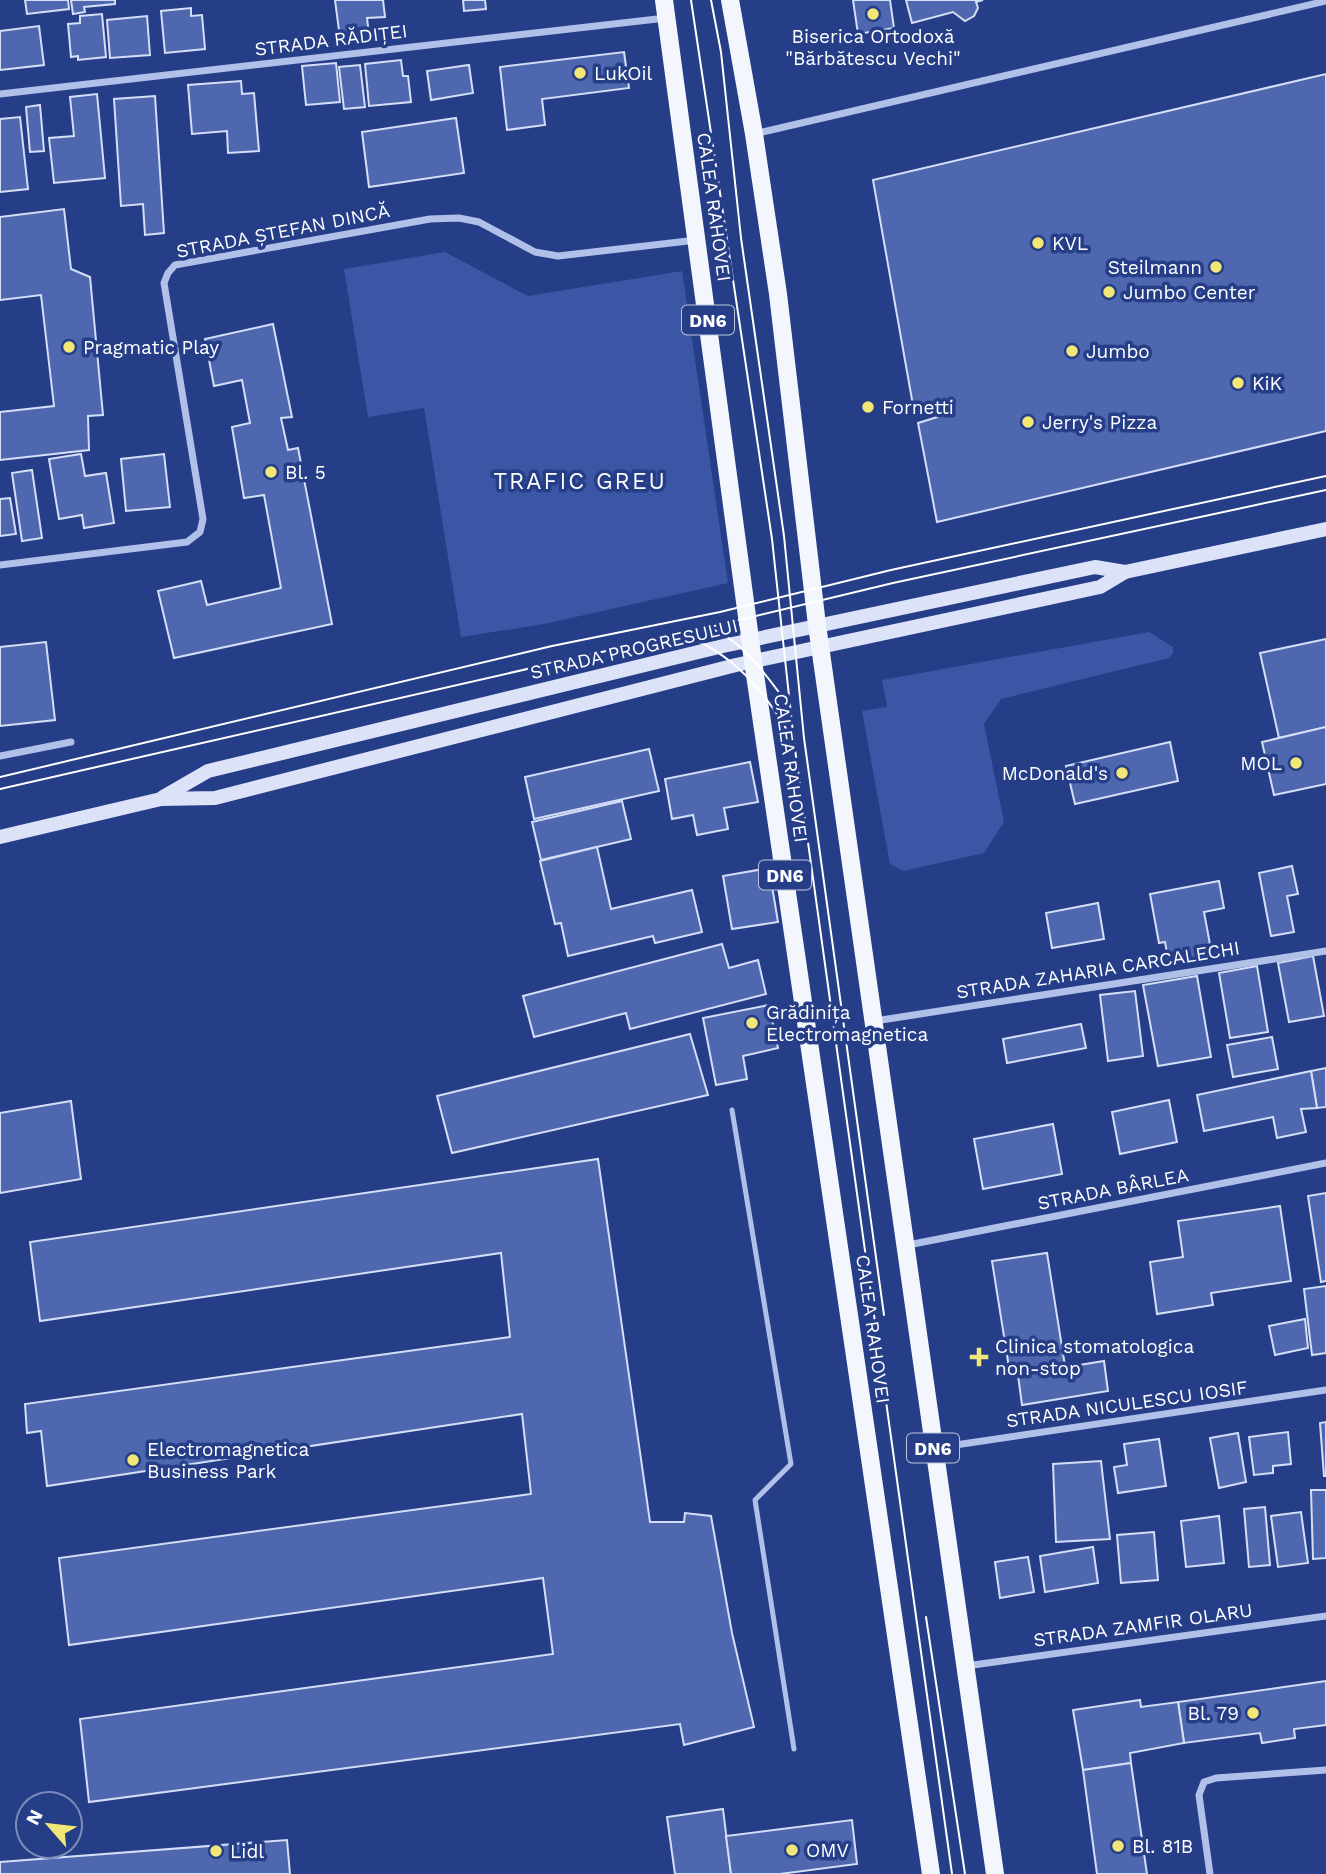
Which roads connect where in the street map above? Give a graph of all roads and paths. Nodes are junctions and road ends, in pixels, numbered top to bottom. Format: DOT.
graph roads {
  1 [pos="730,0"];
  2 [pos="1326,1"];
  3 [pos="665,9"];
  4 [pos="0,94"];
  5 [pos="754,134"];
  6 [pos="697,240"];
  7 [pos="1326,529"];
  8 [pos="0,565"];
  9 [pos="1125,572"];
  10 [pos="817,625"];
  11 [pos="750,641"];
  12 [pos="820,646"];
  13 [pos="753,661"];
  14 [pos="71,742"];
  15 [pos="0,756"];
  16 [pos="160,799"];
  17 [pos="0,837"];
  18 [pos="1326,951"];
  19 [pos="874,1021"];
  20 [pos="732,1110"];
  21 [pos="1326,1163"];
  22 [pos="906,1245"];
  23 [pos="1326,1390"];
  24 [pos="933,1448"];
  25 [pos="1326,1616"];
  26 [pos="965,1666"];
  27 [pos="794,1749"];
  28 [pos="1326,1770"];
  29 [pos="931,1874"];
  30 [pos="995,1874"];
  31 [pos="1210,1874"];
  1 -- 5 [label="main road, DN6"];
  2 -- 5 [label="street"];
  3 -- 4 [label="street, STRADA RĂDIȚEI"];
  3 -- 6 [label="main road, CALEA RAHOVEI / DN6"];
  5 -- 10 [label="main road, DN6"];
  6 -- 8 [label="street, STRADA ȘTEFAN DINCĂ"];
  6 -- 11 [label="main road, CALEA RAHOVEI / DN6"];
  7 -- 9 [label="main road, STRADA PROGRESULUI"];
  9 -- 10 [label="main road, STRADA PROGRESULUI"];
  9 -- 12 [label="main road, STRADA PROGRESULUI"];
  10 -- 11 [label="main road, STRADA PROGRESULUI"];
  10 -- 12 [label="main road, DN6"];
  11 -- 13 [label="main road, CALEA RAHOVEI / DN6"];
  11 -- 16 [label="main road, STRADA PROGRESULUI"];
  12 -- 13 [label="main road, STRADA PROGRESULUI"];
  12 -- 19 [label="main road, DN6"];
  13 -- 16 [label="main road, STRADA PROGRESULUI"];
  13 -- 29 [label="main road, CALEA RAHOVEI / DN6"];
  14 -- 15 [label="street"];
  16 -- 17 [label="main road, STRADA PROGRESULUI"];
  18 -- 19 [label="street, STRADA ZAHARIA CARCALECHI"];
  19 -- 22 [label="main road, DN6"];
  20 -- 27 [label="lane"];
  21 -- 22 [label="street, STRADA BÂRLEA"];
  22 -- 24 [label="main road, DN6"];
  23 -- 24 [label="street, STRADA NICULESCU IOSIF"];
  24 -- 26 [label="main road, DN6"];
  25 -- 26 [label="street, STRADA ZAMFIR OLARU"];
  26 -- 30 [label="main road, DN6"];
  28 -- 31 [label="street"];
}
